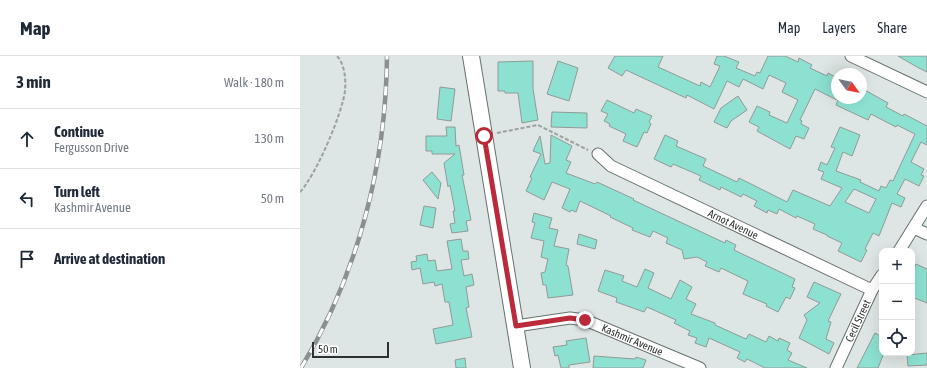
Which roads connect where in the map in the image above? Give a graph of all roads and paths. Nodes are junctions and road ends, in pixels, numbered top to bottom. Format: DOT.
graph roads {
  1 [pos="337,56"];
  2 [pos="471,56"];
  3 [pos="851,56"];
  4 [pos="927,92"];
  5 [pos="484,136"];
  6 [pos="598,154"];
  7 [pos="300,192"];
  8 [pos="927,206"];
  9 [pos="914,228"];
  10 [pos="927,234"];
  11 [pos="900,248"];
  12 [pos="879,280"];
  13 [pos="872,290"];
  14 [pos="516,326"];
  15 [pos="522,368"];
  16 [pos="700,368"];
  17 [pos="836,368"];
  1 -- 7 [label="path"];
  2 -- 5 [label="main road"];
  3 -- 4 [label="street"];
  5 -- 6 [label="path"];
  5 -- 14 [label="main road"];
  6 -- 13 [label="street, Arnot Avenue"];
  8 -- 9 [label="street"];
  9 -- 10 [label="street"];
  9 -- 11 [label="street"];
  12 -- 13 [label="street, Cecil Street"];
  13 -- 17 [label="street, Cecil Street"];
  14 -- 15 [label="main road"];
  14 -- 16 [label="street, Kashmir Avenue"];
}
